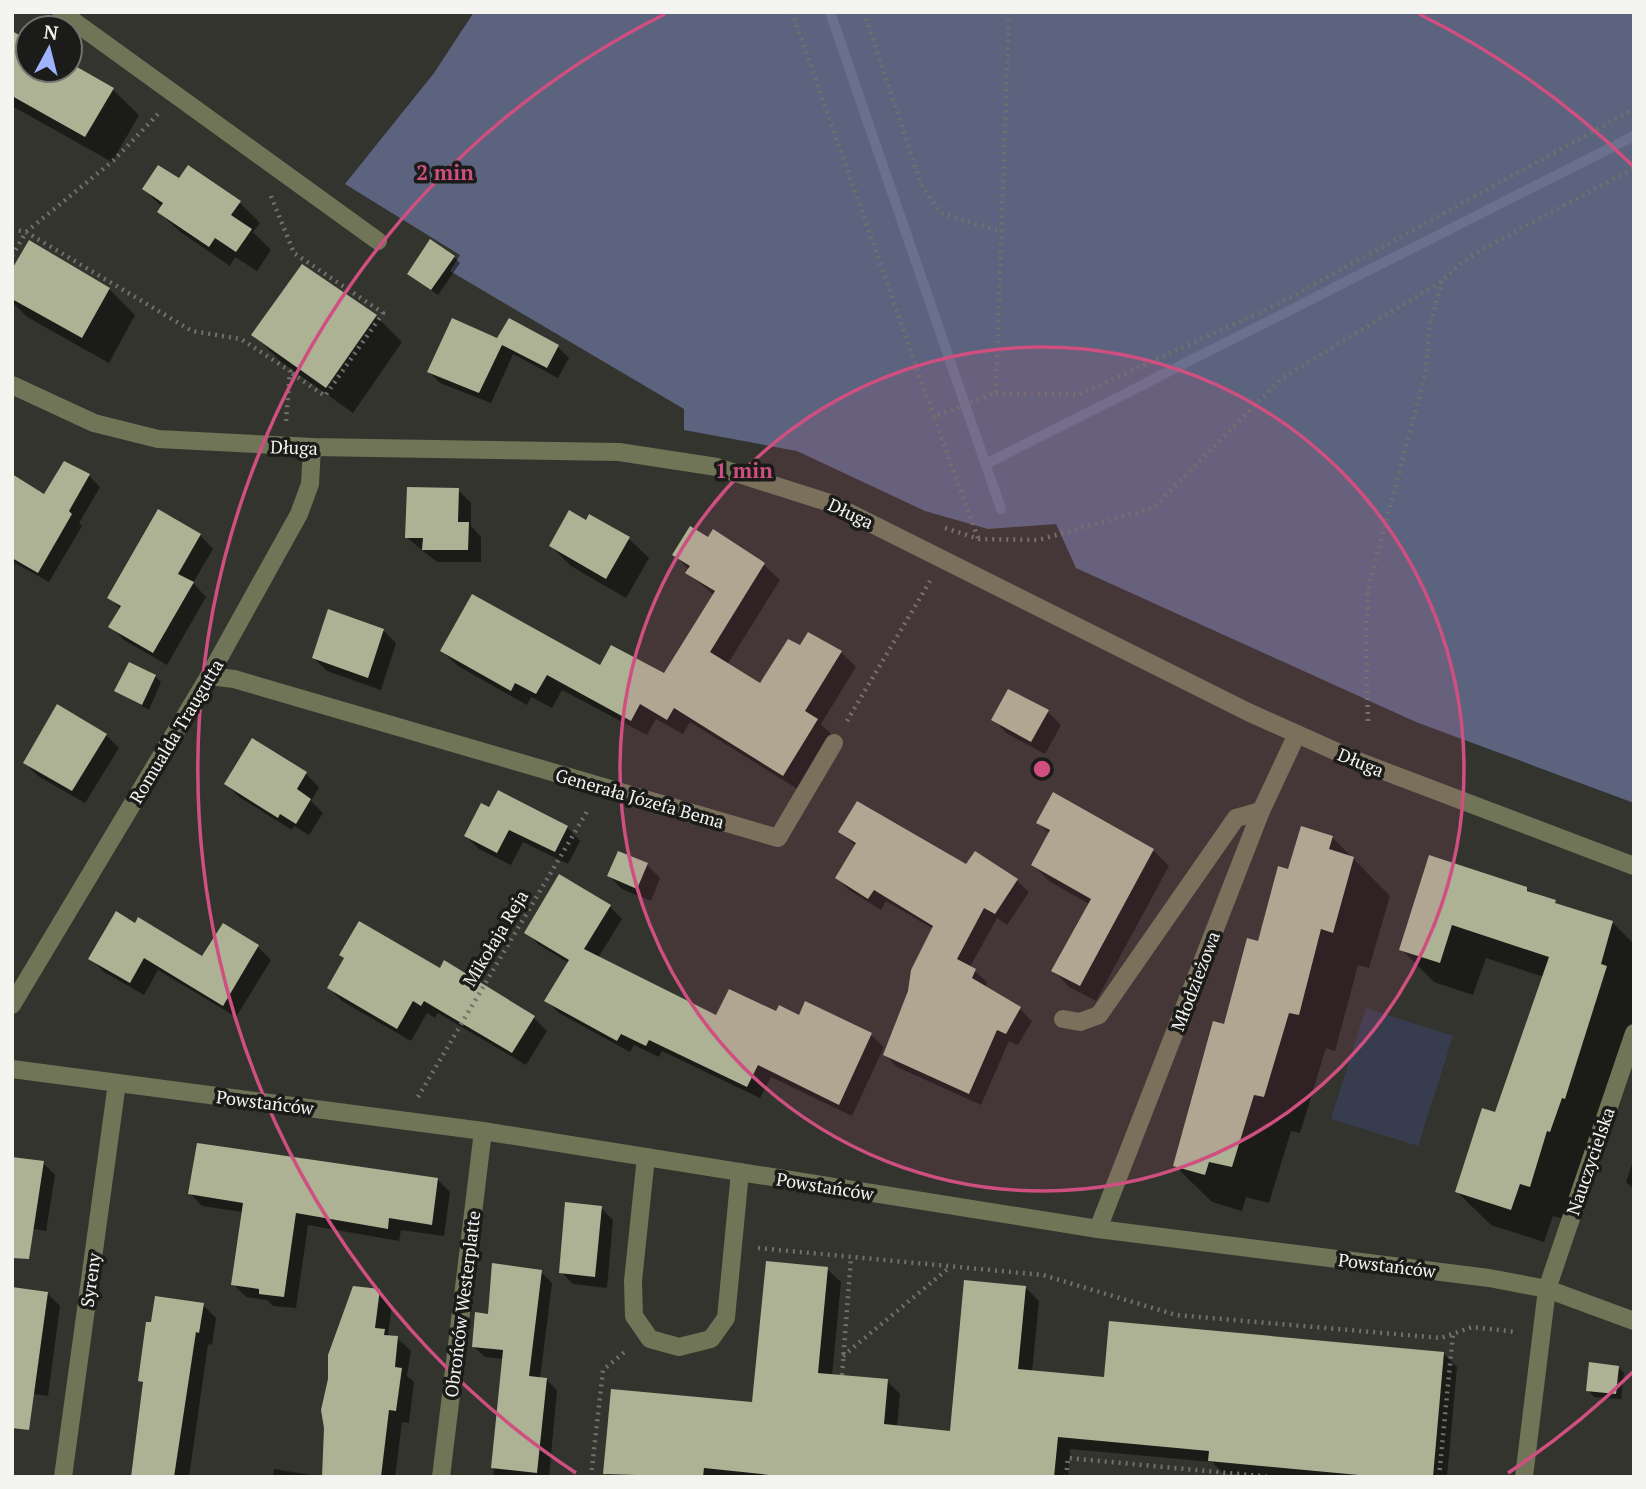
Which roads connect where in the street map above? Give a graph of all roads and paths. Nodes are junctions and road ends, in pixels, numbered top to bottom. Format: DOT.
graph roads {
  1 [pos="61,12"];
  2 [pos="792,12"];
  3 [pos="864,12"];
  4 [pos="1009,12"];
  5 [pos="1634,109"];
  6 [pos="159,113"];
  7 [pos="1634,168"];
  8 [pos="1624,173"];
  9 [pos="1634,177"];
  10 [pos="269,192"];
  11 [pos="12,229"];
  12 [pos="26,232"];
  13 [pos="1002,232"];
  14 [pos="378,241"];
  15 [pos="12,256"];
  16 [pos="1442,281"];
  17 [pos="158,311"];
  18 [pos="154,318"];
  19 [pos="290,371"];
  20 [pos="12,385"];
  21 [pos="996,393"];
  22 [pos="934,417"];
  23 [pos="286,425"];
  24 [pos="313,447"];
  25 [pos="932,577"];
  26 [pos="209,676"];
  27 [pos="1368,721"];
  28 [pos="1297,734"];
  29 [pos="834,743"];
  30 [pos="602,787"];
  31 [pos="1261,811"];
  32 [pos="1634,866"];
  33 [pos="12,1005"];
  34 [pos="1063,1019"];
  35 [pos="1634,1033"];
  36 [pos="12,1069"];
  37 [pos="117,1083"];
  38 [pos="416,1104"];
  39 [pos="483,1131"];
  40 [pos="646,1157"];
  41 [pos="740,1172"];
  42 [pos="1098,1230"];
  43 [pos="732,1245"];
  44 [pos="851,1257"];
  45 [pos="950,1266"];
  46 [pos="1546,1289"];
  47 [pos="1634,1321"];
  48 [pos="647,1334"];
  49 [pos="1452,1334"];
  50 [pos="1541,1335"];
  51 [pos="843,1356"];
  52 [pos="842,1375"];
  53 [pos="63,1477"];
  54 [pos="441,1477"];
  55 [pos="592,1477"];
  56 [pos="1066,1477"];
  57 [pos="1271,1477"];
  58 [pos="1439,1477"];
  59 [pos="1524,1477"];
  1 -- 14 [label="street"];
  2 -- 22 [label="path"];
  3 -- 13 [label="path"];
  4 -- 13 [label="path"];
  5 -- 21 [label="path"];
  6 -- 12 [label="path"];
  7 -- 8 [label="path"];
  8 -- 9 [label="path"];
  8 -- 16 [label="path"];
  10 -- 19 [label="path"];
  11 -- 12 [label="path"];
  12 -- 15 [label="path"];
  12 -- 17 [label="path"];
  13 -- 21 [label="path"];
  16 -- 22 [label="path"];
  16 -- 27 [label="path"];
  17 -- 18 [label="path"];
  17 -- 19 [label="path"];
  19 -- 23 [label="path"];
  20 -- 24 [label="street, Długa"];
  21 -- 22 [label="path"];
  24 -- 26 [label="street, Romualda Traugutta"];
  24 -- 28 [label="street, Długa"];
  25 -- 29 [label="path"];
  26 -- 30 [label="street, Generała Józefa Bema"];
  26 -- 33 [label="street, Romualda Traugutta"];
  28 -- 31 [label="street, Młodzieżowa"];
  28 -- 32 [label="street, Długa"];
  29 -- 30 [label="street, Generała Józefa Bema"];
  30 -- 38 [label="path, Mikołaja Reja"];
  31 -- 34 [label="street"];
  31 -- 42 [label="street, Młodzieżowa"];
  35 -- 46 [label="street, Nauczycielska"];
  36 -- 37 [label="street, Powstańców"];
  37 -- 39 [label="street, Powstańców"];
  37 -- 53 [label="street, Syreny"];
  39 -- 40 [label="street, Powstańców"];
  39 -- 54 [label="street, Obrońców Westerplatte"];
  40 -- 41 [label="street, Powstańców"];
  40 -- 48 [label="street"];
  41 -- 42 [label="street, Powstańców"];
  41 -- 43 [label="street"];
  42 -- 46 [label="street, Powstańców"];
  43 -- 44 [label="path"];
  43 -- 48 [label="street"];
  44 -- 45 [label="path"];
  44 -- 51 [label="path"];
  45 -- 49 [label="path"];
  45 -- 51 [label="path"];
  46 -- 47 [label="street, Powstańców"];
  46 -- 50 [label="street, Nauczycielska"];
  48 -- 55 [label="path"];
  49 -- 50 [label="path"];
  49 -- 58 [label="path"];
  50 -- 59 [label="street, Nauczycielska"];
  51 -- 52 [label="path"];
  56 -- 57 [label="path"];
}
